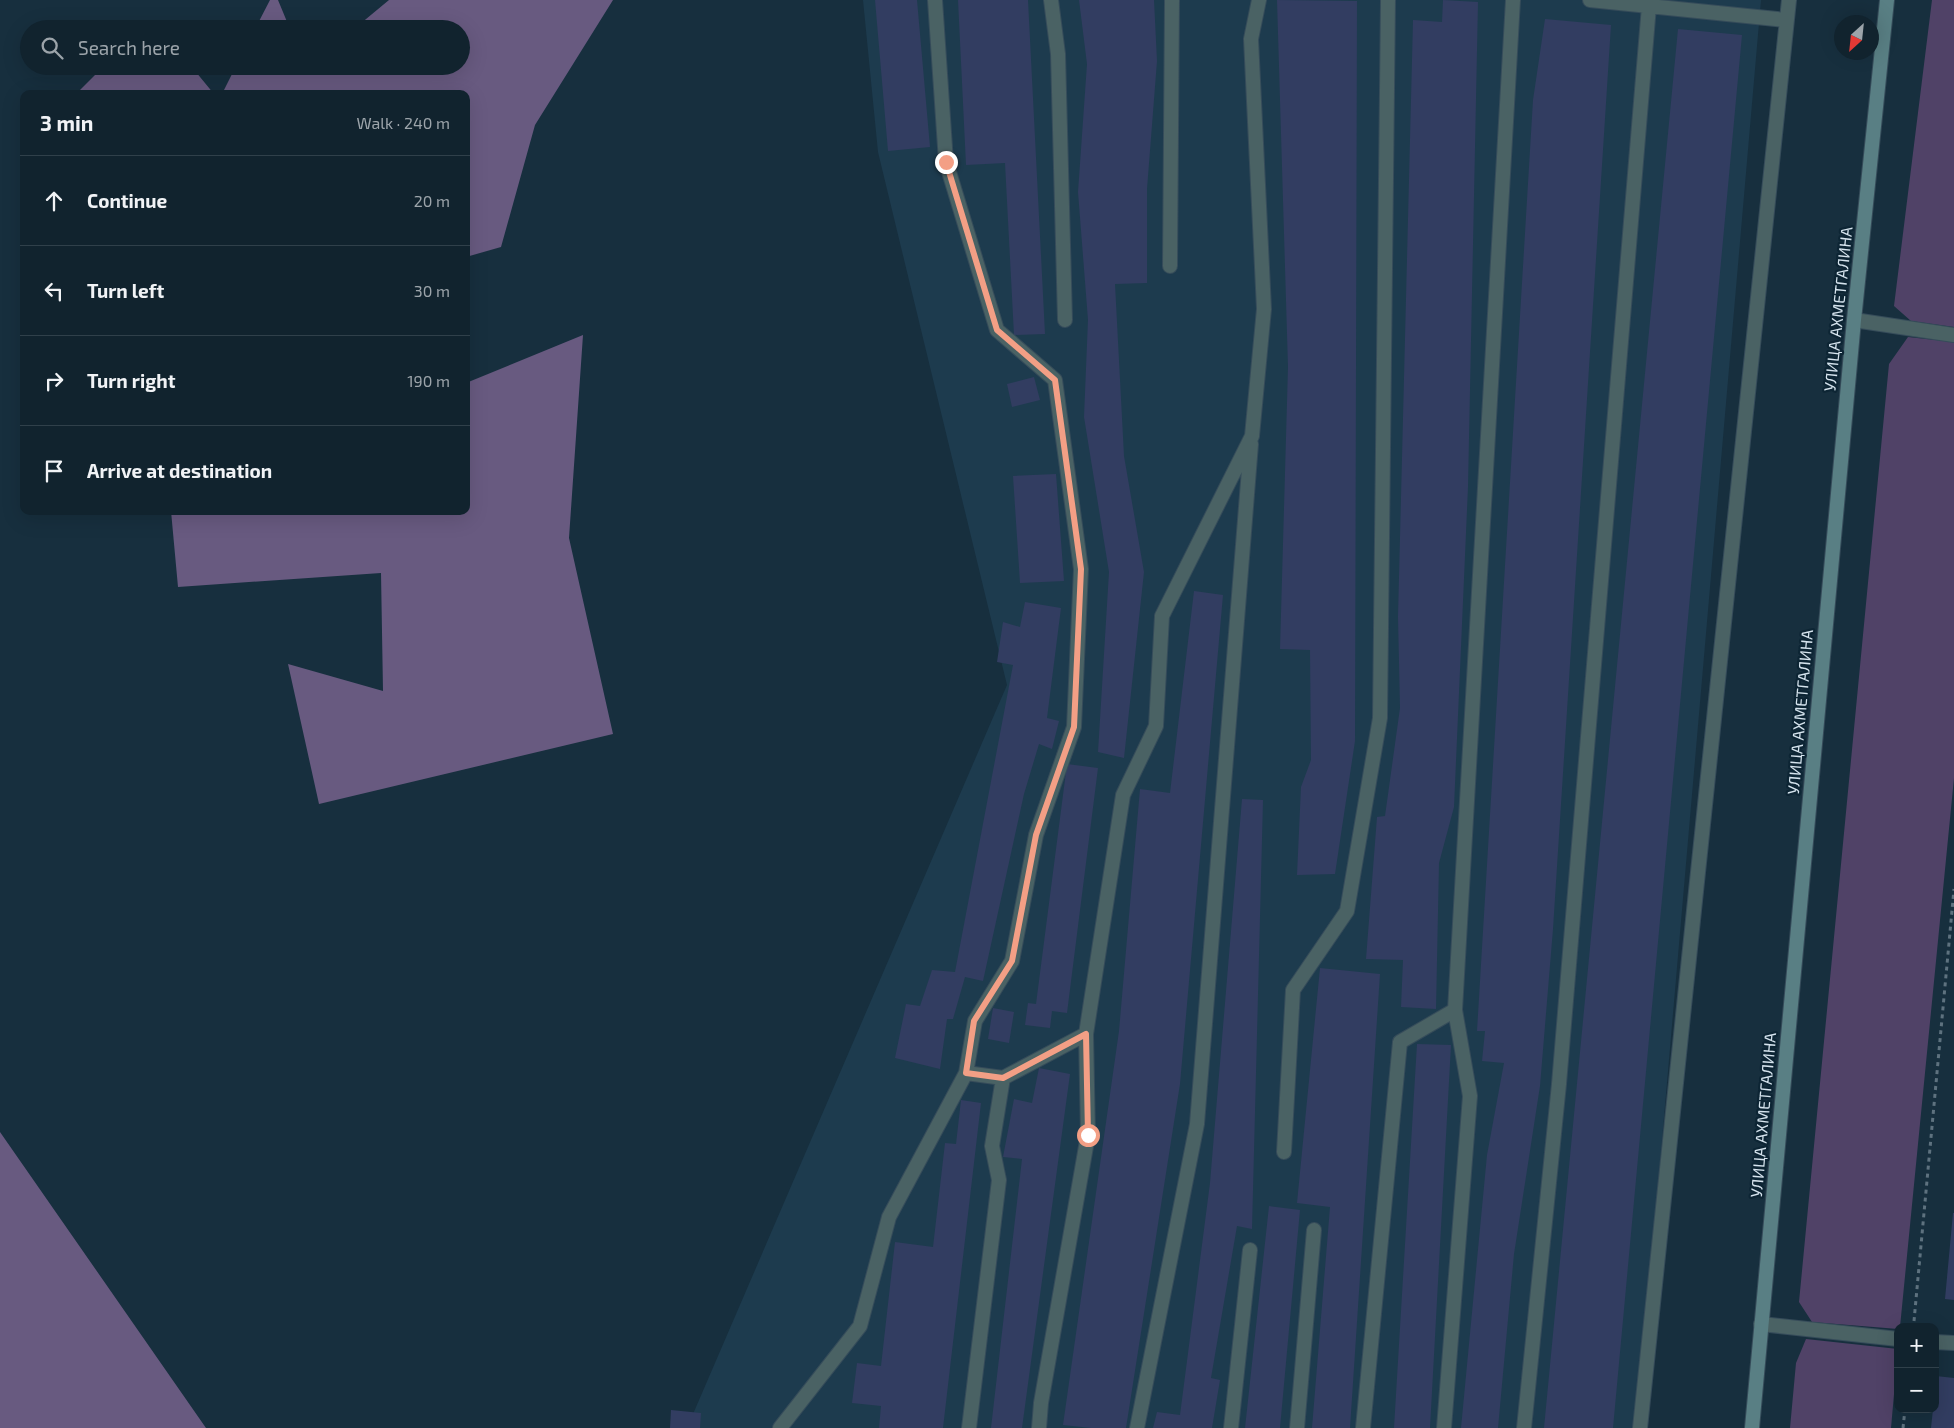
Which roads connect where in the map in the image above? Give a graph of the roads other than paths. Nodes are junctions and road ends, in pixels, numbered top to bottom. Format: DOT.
graph roads {
  1 [pos="935,0"];
  2 [pos="1051,0"];
  3 [pos="1172,0"];
  4 [pos="1259,0"];
  5 [pos="1388,0"];
  6 [pos="1513,0"];
  7 [pos="1590,0"];
  8 [pos="1789,0"];
  9 [pos="1887,0"];
  10 [pos="1649,6"];
  11 [pos="1786,20"];
  12 [pos="1170,266"];
  13 [pos="1065,320"];
  14 [pos="1854,320"];
  15 [pos="1954,335"];
  16 [pos="1252,436"];
  17 [pos="1455,1010"];
  18 [pos="1086,1034"];
  19 [pos="966,1073"];
  20 [pos="1003,1078"];
  21 [pos="1284,1152"];
  22 [pos="1314,1230"];
  23 [pos="1250,1250"];
  24 [pos="1762,1324"];
  25 [pos="1894,1339"];
  26 [pos="1939,1342"];
  27 [pos="1954,1343"];
  28 [pos="780,1428"];
  29 [pos="969,1428"];
  30 [pos="1039,1428"];
  31 [pos="1137,1428"];
  32 [pos="1231,1428"];
  33 [pos="1297,1428"];
  34 [pos="1363,1428"];
  35 [pos="1444,1428"];
  36 [pos="1524,1428"];
  37 [pos="1640,1428"];
  38 [pos="1752,1428"];
  1 -- 19 [label="lane"];
  2 -- 13 [label="lane"];
  3 -- 12 [label="lane"];
  4 -- 16 [label="lane"];
  5 -- 21 [label="lane"];
  6 -- 17 [label="lane"];
  7 -- 10 [label="lane"];
  8 -- 11 [label="lane"];
  9 -- 14 [label="main road, УЛИЦА АХМЕТГАЛИНА"];
  10 -- 11 [label="lane"];
  10 -- 36 [label="lane"];
  11 -- 37 [label="lane"];
  14 -- 15 [label="lane"];
  14 -- 24 [label="main road, УЛИЦА АХМЕТГАЛИНА"];
  16 -- 18 [label="lane"];
  16 -- 31 [label="lane"];
  17 -- 34 [label="lane"];
  17 -- 35 [label="lane"];
  18 -- 20 [label="lane"];
  18 -- 30 [label="lane"];
  19 -- 20 [label="lane"];
  19 -- 28 [label="lane"];
  20 -- 29 [label="lane"];
  22 -- 33 [label="lane"];
  23 -- 32 [label="lane"];
  24 -- 25 [label="lane"];
  24 -- 38 [label="main road, УЛИЦА АХМЕТГАЛИНА"];
  26 -- 27 [label="lane"];
}
